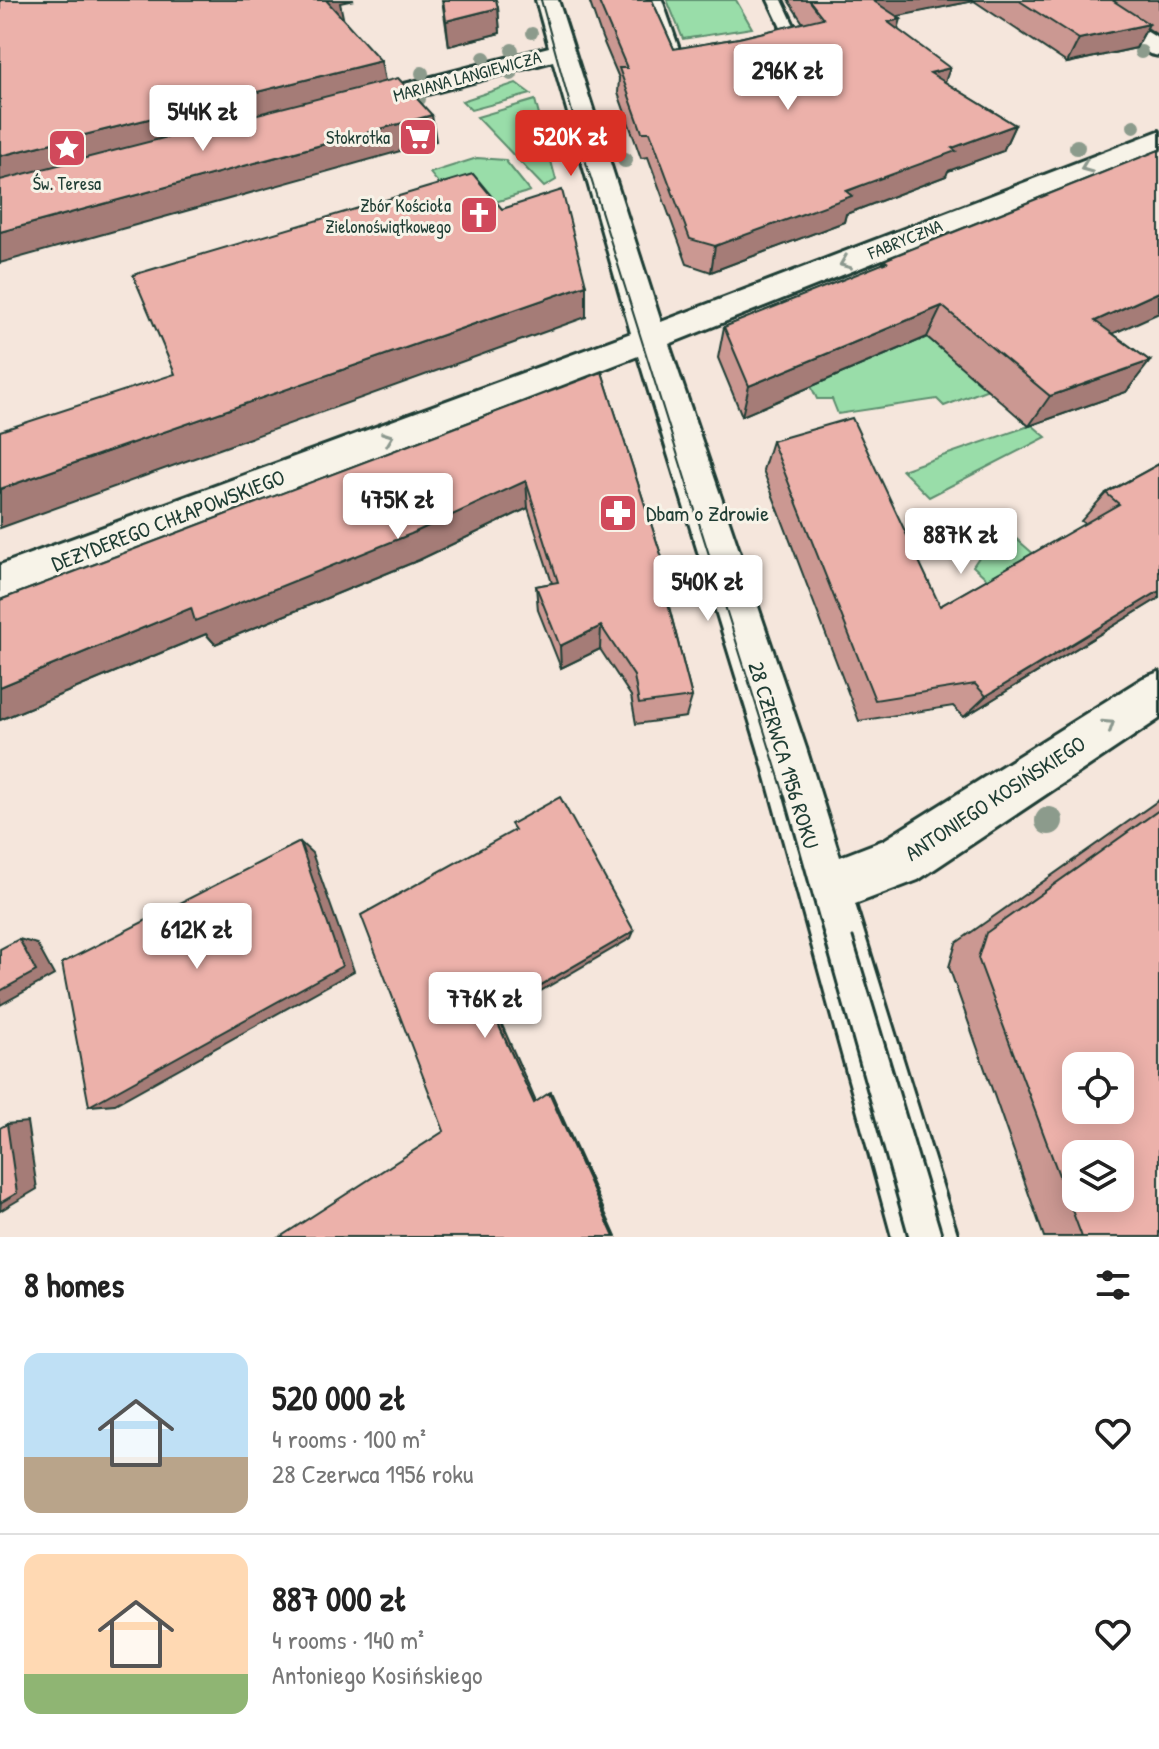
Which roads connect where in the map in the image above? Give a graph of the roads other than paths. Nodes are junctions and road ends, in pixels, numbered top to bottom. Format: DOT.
graph roads {
  1 [pos="547,0"];
  2 [pos="655,0"];
  3 [pos="775,0"];
  4 [pos="1079,0"];
  5 [pos="1159,49"];
  6 [pos="749,50"];
  7 [pos="562,51"];
  8 [pos="686,58"];
  9 [pos="320,114"];
  10 [pos="1159,139"];
  11 [pos="650,339"];
  12 [pos="0,583"];
  13 [pos="1159,693"];
  14 [pos="824,889"];
  15 [pos="925,1237"];
  1 -- 7 [label="street, 28 CZERWCA 1956 ROKU"];
  2 -- 8 [label="lane"];
  3 -- 6 [label="lane"];
  4 -- 5 [label="street"];
  7 -- 9 [label="street, MARIANA LANGIEWICZA"];
  7 -- 11 [label="street, 28 CZERWCA 1956 ROKU"];
  10 -- 11 [label="street, FABRYCZNA, one-way"];
  12 -- 11 [label="street, DEZYDEREGO CHŁAPOWSKIEGO, one-way"];
  11 -- 14 [label="street, 28 CZERWCA 1956 ROKU"];
  14 -- 13 [label="street, ANTONIEGO KOSIŃSKIEGO, one-way"];
  14 -- 15 [label="street, 28 CZERWCA 1956 ROKU"];
}
